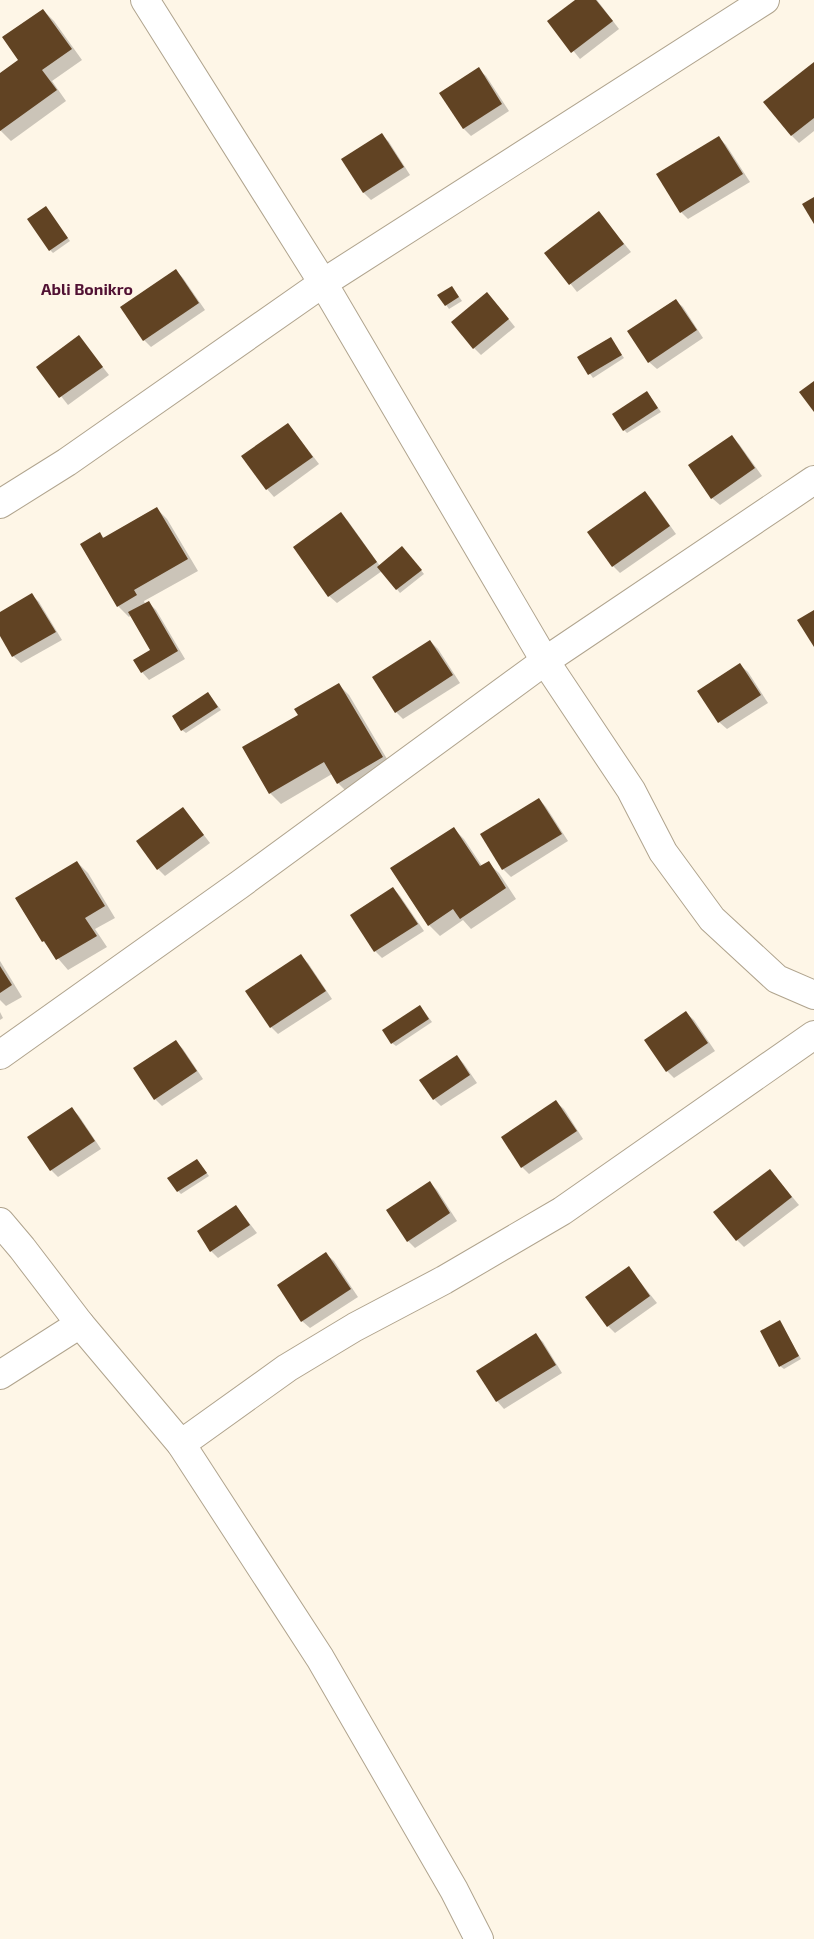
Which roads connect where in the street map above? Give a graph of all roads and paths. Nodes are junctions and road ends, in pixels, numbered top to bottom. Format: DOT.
graph roads {
  1 [pos="145,0"];
  2 [pos="765,0"];
  3 [pos="323,284"];
  4 [pos="814,480"];
  5 [pos="0,504"];
  6 [pos="545,661"];
  7 [pos="814,995"];
  8 [pos="814,1035"];
  9 [pos="0,1054"];
  10 [pos="0,1222"];
  11 [pos="80,1324"];
  12 [pos="0,1375"];
  13 [pos="181,1444"];
  14 [pos="478,1939"];
  1 -- 3 [label="street"];
  2 -- 3 [label="street"];
  3 -- 5 [label="street"];
  3 -- 6 [label="street"];
  4 -- 6 [label="street"];
  6 -- 7 [label="street"];
  6 -- 9 [label="street"];
  8 -- 13 [label="street"];
  10 -- 11 [label="street"];
  11 -- 12 [label="street"];
  11 -- 13 [label="street"];
  13 -- 14 [label="street"];
}
